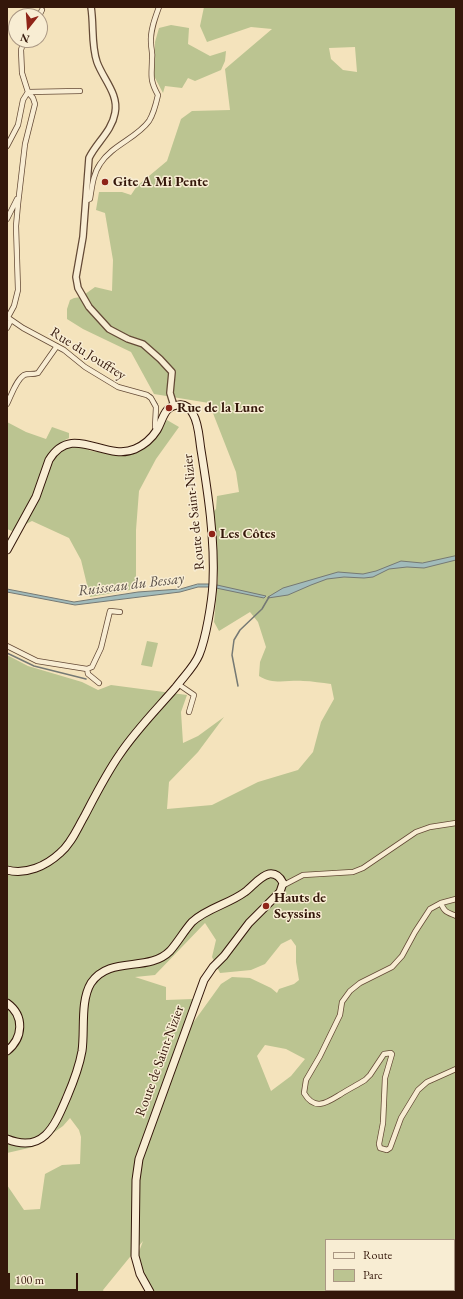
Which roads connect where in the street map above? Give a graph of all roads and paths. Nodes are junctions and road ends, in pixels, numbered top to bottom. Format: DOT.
graph roads {
  1 [pos="91,7"];
  2 [pos="159,7"];
  3 [pos="22,48"];
  4 [pos="80,91"];
  5 [pos="28,92"];
  6 [pos="7,146"];
  7 [pos="19,195"];
  8 [pos="87,200"];
  9 [pos="7,220"];
  10 [pos="9,318"];
  11 [pos="7,328"];
  12 [pos="57,346"];
  13 [pos="7,404"];
  14 [pos="174,406"];
  15 [pos="157,430"];
  16 [pos="7,550"];
  17 [pos="120,612"];
  18 [pos="7,646"];
  19 [pos="86,669"];
  20 [pos="99,683"];
  21 [pos="178,684"];
  22 [pos="189,712"];
  23 [pos="456,823"];
  24 [pos="7,870"];
  25 [pos="282,886"];
  26 [pos="456,899"];
  27 [pos="441,902"];
  28 [pos="456,916"];
  29 [pos="7,1003"];
  30 [pos="7,1051"];
  31 [pos="456,1069"];
  32 [pos="7,1139"];
  33 [pos="150,1292"];
  1 -- 8 [label="street"];
  2 -- 8 [label="street"];
  3 -- 5 [label="street"];
  4 -- 5 [label="street"];
  5 -- 6 [label="street"];
  5 -- 7 [label="street"];
  7 -- 9 [label="street"];
  7 -- 10 [label="street"];
  8 -- 14 [label="street"];
  10 -- 11 [label="street"];
  10 -- 12 [label="street, Rue du Jouffrey"];
  12 -- 13 [label="street"];
  12 -- 15 [label="street, Rue du Jouffrey"];
  14 -- 15 [label="main road"];
  14 -- 21 [label="main road, Route de Saint-Nizier"];
  15 -- 16 [label="main road"];
  17 -- 19 [label="street"];
  18 -- 19 [label="street"];
  19 -- 20 [label="street"];
  21 -- 22 [label="street"];
  21 -- 24 [label="main road, Route de Saint-Nizier"];
  23 -- 25 [label="street"];
  25 -- 32 [label="main road"];
  25 -- 33 [label="main road, Route de Saint-Nizier"];
  26 -- 27 [label="street"];
  27 -- 28 [label="street"];
  27 -- 31 [label="street"];
  29 -- 30 [label="main road"];
}
